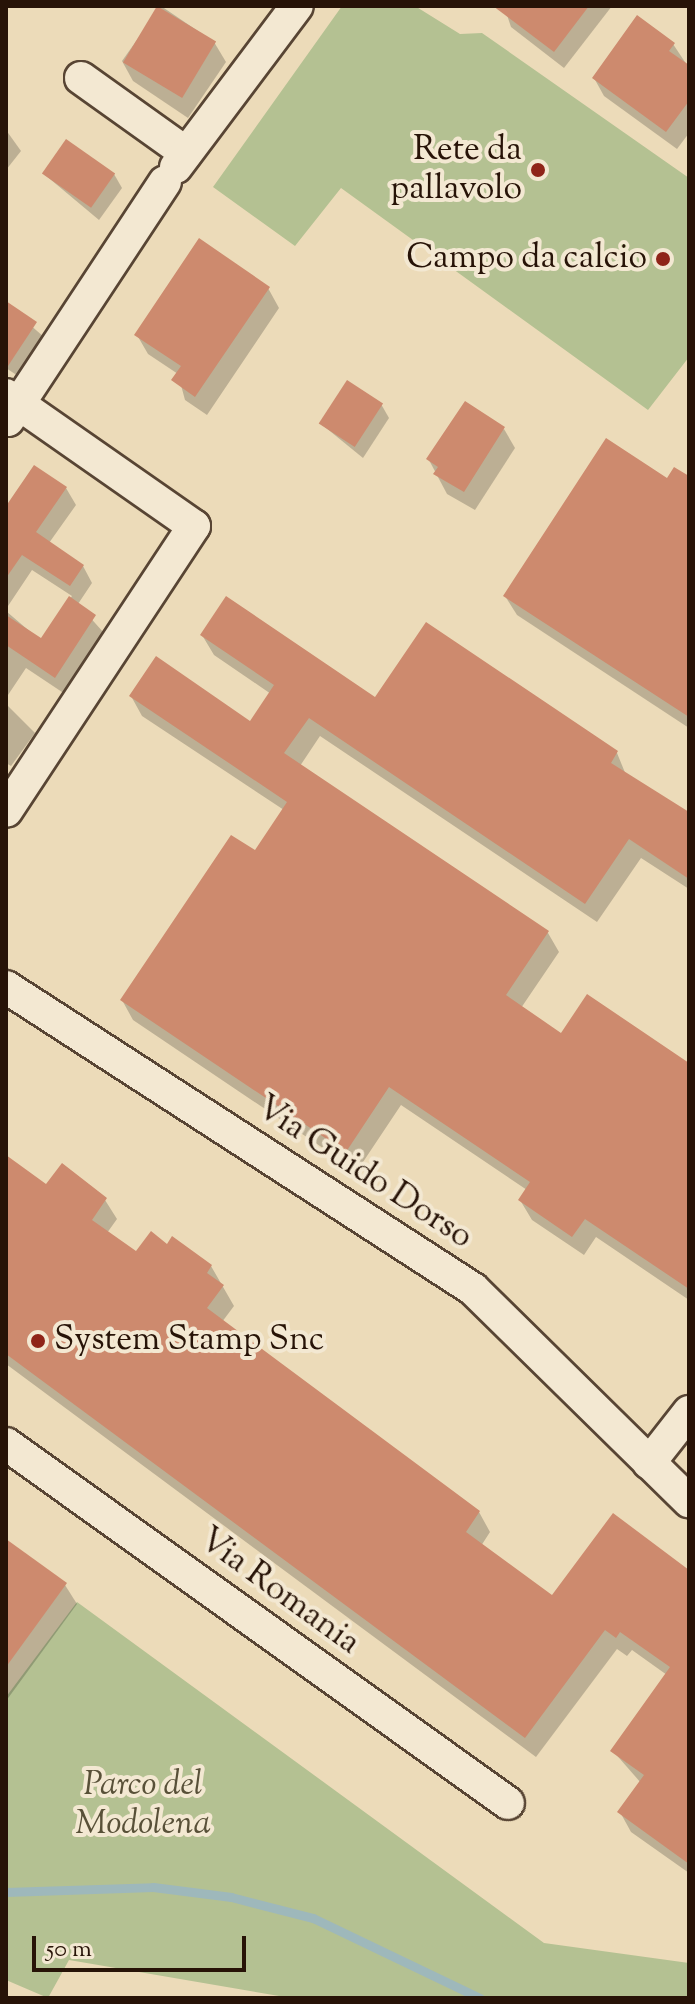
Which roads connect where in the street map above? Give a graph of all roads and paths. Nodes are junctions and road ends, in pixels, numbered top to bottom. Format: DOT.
graph roads {
  1 [pos="297,6"];
  2 [pos="81,78"];
  3 [pos="175,168"];
  4 [pos="10,407"];
  5 [pos="6,811"];
  6 [pos="6,987"];
  7 [pos="689,1412"];
  8 [pos="6,1444"];
  9 [pos="649,1463"];
  10 [pos="689,1501"];
  11 [pos="508,1803"];
  1 -- 3 [label="street"];
  2 -- 3 [label="street"];
  3 -- 4 [label="street"];
  4 -- 5 [label="street"];
  6 -- 9 [label="street, Via Guido Dorso"];
  7 -- 9 [label="street"];
  8 -- 11 [label="street, Via Romania"];
  9 -- 10 [label="street, Via Guido Dorso"];
}
